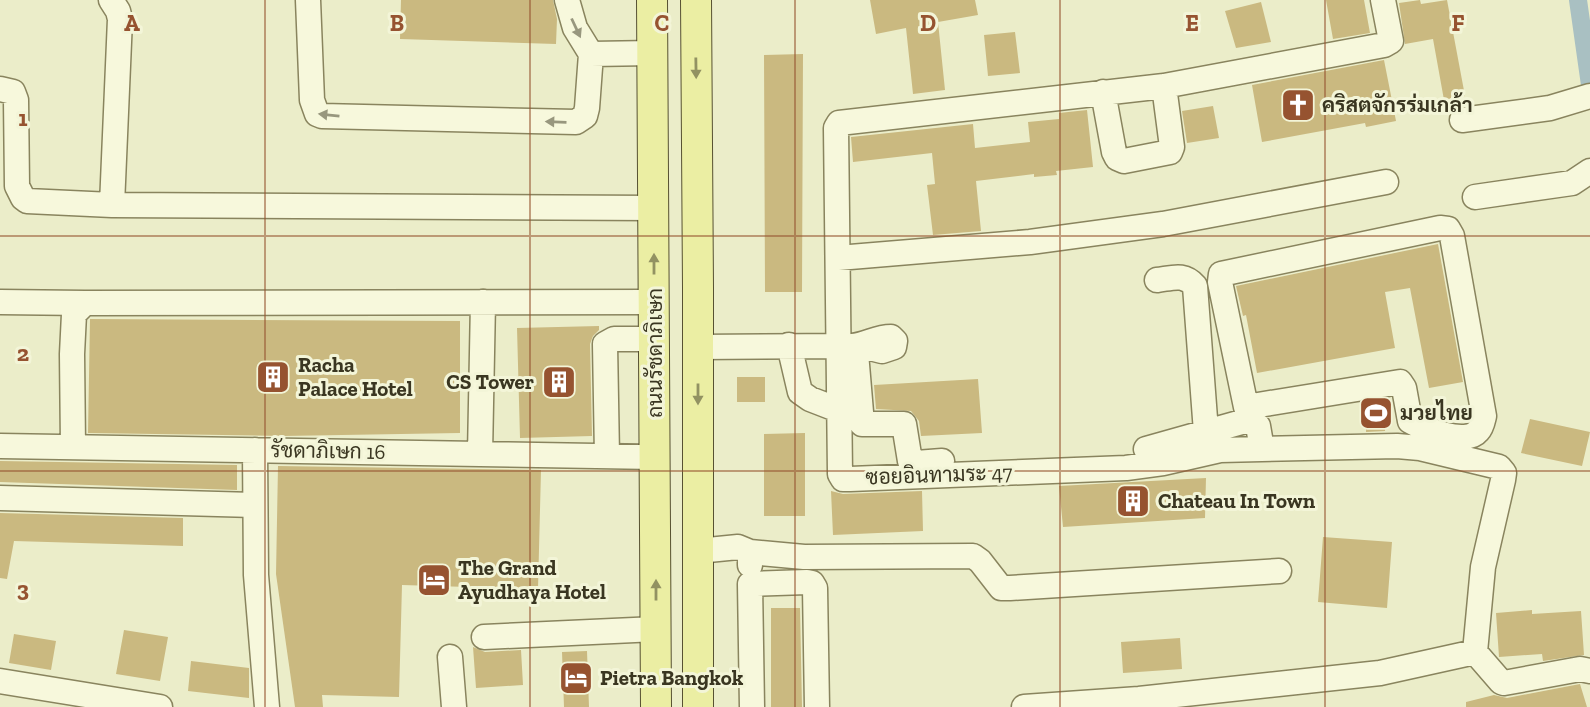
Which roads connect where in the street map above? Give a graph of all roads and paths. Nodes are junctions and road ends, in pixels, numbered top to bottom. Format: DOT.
graph roads {
  1 [pos="111,0"];
  2 [pos="307,0"];
  3 [pos="567,0"];
  4 [pos="652,0"];
  5 [pos="696,0"];
  6 [pos="1383,0"];
  7 [pos="653,53"];
  8 [pos="591,54"];
  9 [pos="1164,86"];
  10 [pos="0,89"];
  11 [pos="1104,92"];
  12 [pos="1587,97"];
  13 [pos="1462,120"];
  14 [pos="1590,172"];
  15 [pos="1386,182"];
  16 [pos="1475,197"];
  17 [pos="112,205"];
  18 [pos="654,208"];
  19 [pos="838,258"];
  20 [pos="1157,280"];
  21 [pos="0,302"];
  22 [pos="483,302"];
  23 [pos="654,302"];
  24 [pos="85,303"];
  25 [pos="654,339"];
  26 [pos="789,345"];
  27 [pos="712,346"];
  28 [pos="851,346"];
  29 [pos="841,411"];
  30 [pos="1206,432"];
  31 [pos="1448,445"];
  32 [pos="0,446"];
  33 [pos="73,447"];
  34 [pos="1262,449"];
  35 [pos="255,450"];
  36 [pos="480,454"];
  37 [pos="607,456"];
  38 [pos="655,457"];
  39 [pos="0,498"];
  40 [pos="254,505"];
  41 [pos="698,551"];
  42 [pos="750,552"];
  43 [pos="1279,570"];
  44 [pos="750,584"];
  45 [pos="656,629"];
  46 [pos="484,636"];
  47 [pos="1475,652"];
  48 [pos="450,657"];
  49 [pos="1585,670"];
  50 [pos="0,681"];
  51 [pos="126,705"];
  52 [pos="160,707"];
  53 [pos="267,707"];
  54 [pos="454,707"];
  55 [pos="656,707"];
  56 [pos="698,707"];
  57 [pos="752,707"];
  58 [pos="817,707"];
  59 [pos="1024,707"];
  1 -- 17 [label="street"];
  8 -- 2 [label="street, one-way"];
  3 -- 8 [label="street, one-way"];
  4 -- 7 [label="main road, ถนนรัชดาภิเษก"];
  5 -- 27 [label="main road, ถนนรัชดาภิเษก, one-way"];
  6 -- 9 [label="street, ซอยอินทามระ 47"];
  7 -- 8 [label="street"];
  7 -- 18 [label="main road, ถนนรัชดาภิเษก"];
  9 -- 11 [label="street, ซอยอินทามระ 47"];
  9 -- 11 [label="street"];
  10 -- 17 [label="street"];
  11 -- 19 [label="street, ซอยอินทามระ 47"];
  12 -- 13 [label="street"];
  14 -- 16 [label="street"];
  15 -- 19 [label="street"];
  17 -- 18 [label="street"];
  23 -- 18 [label="main road, ถนนรัชดาภิเษก, one-way"];
  19 -- 28 [label="street, ซอยอินทามระ 47"];
  20 -- 30 [label="street"];
  21 -- 24 [label="street"];
  22 -- 23 [label="street"];
  22 -- 24 [label="street"];
  22 -- 36 [label="street"];
  23 -- 25 [label="main road, ถนนรัชดาภิเษก"];
  24 -- 33 [label="street"];
  25 -- 37 [label="street"];
  25 -- 38 [label="main road, ถนนรัชดาภิเษก"];
  26 -- 27 [label="street"];
  26 -- 28 [label="street"];
  26 -- 29 [label="street"];
  27 -- 41 [label="main road, ถนนรัชดาภิเษก, one-way"];
  28 -- 29 [label="street, ซอยอินทามระ 47"];
  28 -- 30 [label="street"];
  29 -- 34 [label="street, ซอยอินทามระ 47"];
  30 -- 34 [label="street"];
  31 -- 31 [label="street"];
  31 -- 34 [label="street, ซอยอินทามระ 47"];
  31 -- 47 [label="street, ซอยอินทามระ 47"];
  32 -- 33 [label="street, รัชดาภิเษก 16"];
  33 -- 35 [label="street, รัชดาภิเษก 16"];
  35 -- 36 [label="street, รัชดาภิเษก 16"];
  35 -- 40 [label="street"];
  36 -- 37 [label="street, รัชดาภิเษก 16"];
  37 -- 38 [label="street, รัชดาภิเษก 16"];
  45 -- 38 [label="main road, ถนนรัชดาภิเษก, one-way"];
  39 -- 40 [label="street"];
  40 -- 53 [label="street"];
  41 -- 42 [label="street"];
  41 -- 56 [label="main road, ถนนรัชดาภิเษก"];
  42 -- 43 [label="street"];
  42 -- 44 [label="street"];
  44 -- 57 [label="street"];
  44 -- 58 [label="street"];
  45 -- 46 [label="street"];
  45 -- 55 [label="main road, ถนนรัชดาภิเษก"];
  47 -- 49 [label="street"];
  47 -- 59 [label="street"];
  48 -- 54 [label="street"];
  50 -- 51 [label="street"];
  51 -- 52 [label="street"];
}
